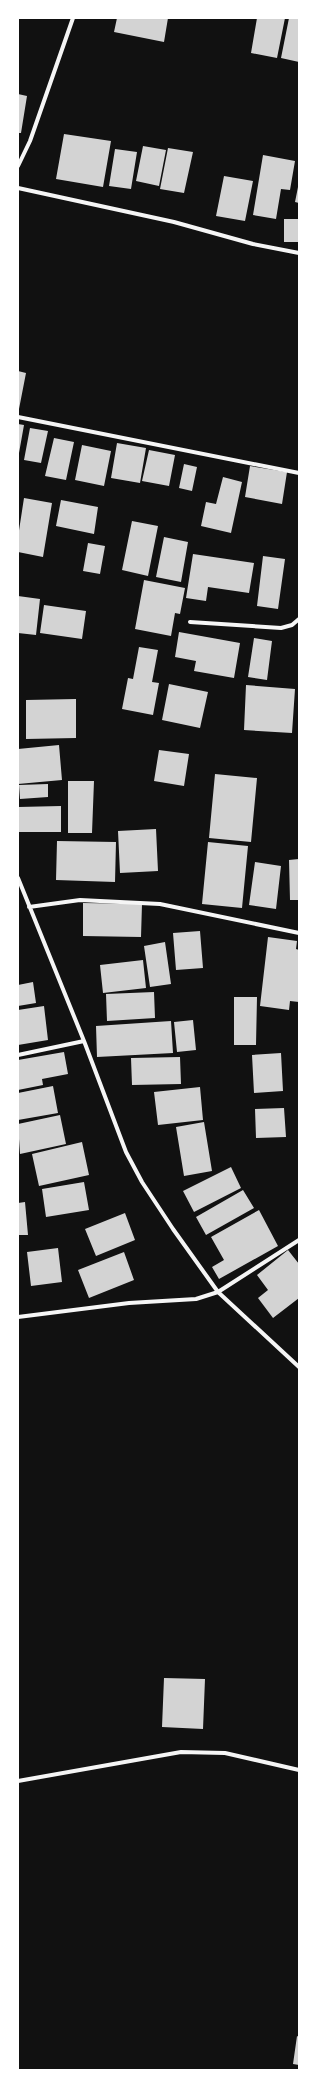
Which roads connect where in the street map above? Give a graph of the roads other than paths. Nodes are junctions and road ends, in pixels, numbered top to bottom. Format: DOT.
graph roads {
  1 [pos="73,18"];
  2 [pos="18,166"];
  3 [pos="18,188"];
  4 [pos="299,253"];
  5 [pos="18,416"];
  6 [pos="299,472"];
  7 [pos="299,619"];
  8 [pos="190,622"];
  9 [pos="18,878"];
  10 [pos="29,907"];
  11 [pos="299,933"];
  12 [pos="84,1041"];
  13 [pos="18,1055"];
  14 [pos="299,1240"];
  15 [pos="218,1292"];
  16 [pos="18,1317"];
  17 [pos="299,1367"];
  18 [pos="299,1770"];
  19 [pos="18,1781"];
  1 -- 2 [label="street"];
  3 -- 4 [label="street"];
  5 -- 6 [label="street"];
  7 -- 8 [label="street"];
  9 -- 10 [label="street"];
  10 -- 11 [label="street"];
  10 -- 12 [label="street"];
  12 -- 13 [label="street"];
  12 -- 15 [label="street"];
  14 -- 15 [label="street"];
  15 -- 16 [label="street"];
  15 -- 17 [label="street"];
  18 -- 19 [label="street"];
}
